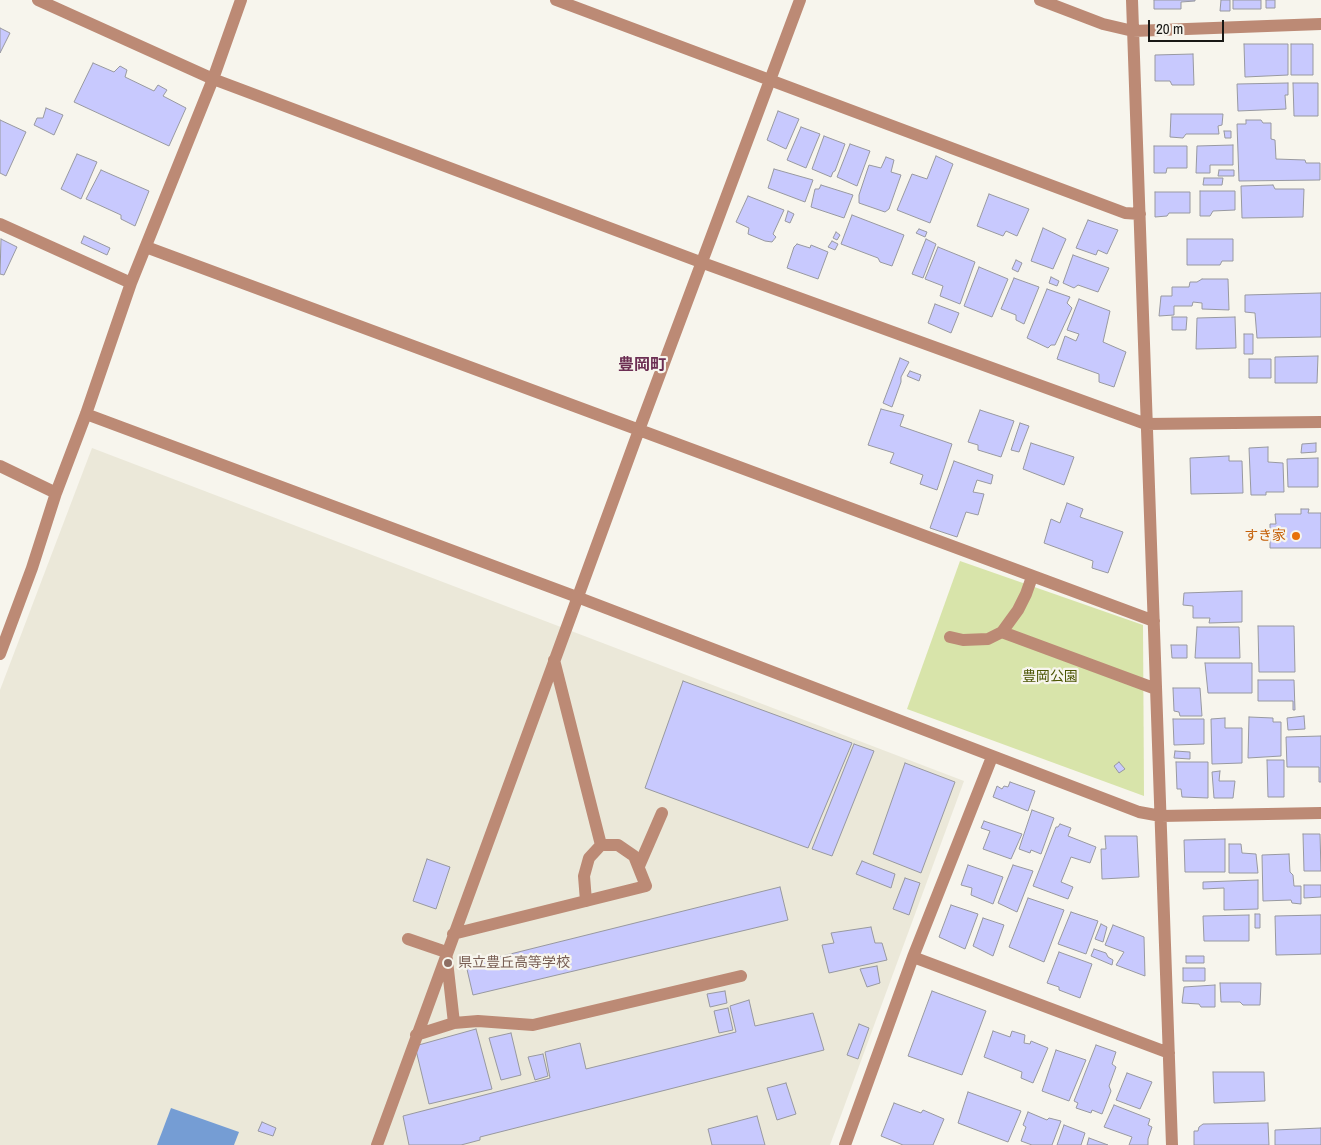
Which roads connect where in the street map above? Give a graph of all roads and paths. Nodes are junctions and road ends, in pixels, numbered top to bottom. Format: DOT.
graph roads {
  1 [pos="38,0"];
  2 [pos="241,0"];
  3 [pos="556,0"];
  4 [pos="800,0"];
  5 [pos="1040,0"];
  6 [pos="1132,0"];
  7 [pos="1321,24"];
  8 [pos="1133,31"];
  9 [pos="213,79"];
  10 [pos="770,81"];
  11 [pos="1140,214"];
  12 [pos="0,224"];
  13 [pos="146,248"];
  14 [pos="702,263"];
  15 [pos="131,283"];
  16 [pos="86,414"];
  17 [pos="1321,422"];
  18 [pos="1146,424"];
  19 [pos="639,430"];
  20 [pos="0,466"];
  21 [pos="56,493"];
  22 [pos="1032,577"];
  23 [pos="577,597"];
  24 [pos="1154,621"];
  25 [pos="1002,632"];
  26 [pos="950,637"];
  27 [pos="0,654"];
  28 [pos="554,660"];
  29 [pos="1156,689"];
  30 [pos="992,757"];
  31 [pos="662,813"];
  32 [pos="1321,813"];
  33 [pos="1161,816"];
  34 [pos="601,845"];
  35 [pos="639,866"];
  36 [pos="586,901"];
  37 [pos="453,934"];
  38 [pos="408,939"];
  39 [pos="446,952"];
  40 [pos="914,957"];
  41 [pos="742,976"];
  42 [pos="454,1023"];
  43 [pos="416,1035"];
  44 [pos="1169,1053"];
  45 [pos="850,1144"];
  46 [pos="377,1145"];
  47 [pos="1172,1145"];
  1 -- 9 [label="street"];
  2 -- 9 [label="street"];
  3 -- 10 [label="street"];
  4 -- 10 [label="street"];
  5 -- 8 [label="street"];
  6 -- 8 [label="street"];
  7 -- 8 [label="street"];
  8 -- 11 [label="street"];
  9 -- 13 [label="street"];
  9 -- 14 [label="street"];
  10 -- 11 [label="street"];
  10 -- 14 [label="street"];
  11 -- 18 [label="street"];
  12 -- 15 [label="street"];
  13 -- 15 [label="street"];
  13 -- 19 [label="street"];
  14 -- 18 [label="street"];
  14 -- 19 [label="street"];
  15 -- 16 [label="street"];
  16 -- 21 [label="street"];
  16 -- 23 [label="street"];
  17 -- 18 [label="street"];
  18 -- 24 [label="street"];
  19 -- 22 [label="street"];
  19 -- 23 [label="street"];
  20 -- 21 [label="street"];
  21 -- 27 [label="street"];
  22 -- 24 [label="street"];
  22 -- 25 [label="street"];
  23 -- 28 [label="street"];
  23 -- 30 [label="street"];
  24 -- 29 [label="street"];
  25 -- 26 [label="street"];
  25 -- 29 [label="street"];
  28 -- 34 [label="street"];
  28 -- 37 [label="street"];
  29 -- 33 [label="street"];
  30 -- 33 [label="street"];
  30 -- 40 [label="street"];
  31 -- 35 [label="street"];
  32 -- 33 [label="street"];
  33 -- 44 [label="street"];
  34 -- 35 [label="street"];
  34 -- 36 [label="street"];
  35 -- 36 [label="street"];
  36 -- 37 [label="street"];
  37 -- 39 [label="street"];
  38 -- 39 [label="street"];
  39 -- 42 [label="street"];
  39 -- 43 [label="street"];
  40 -- 44 [label="street"];
  40 -- 45 [label="street"];
  41 -- 42 [label="street"];
  42 -- 43 [label="street"];
  43 -- 46 [label="street"];
  44 -- 47 [label="street"];
}
